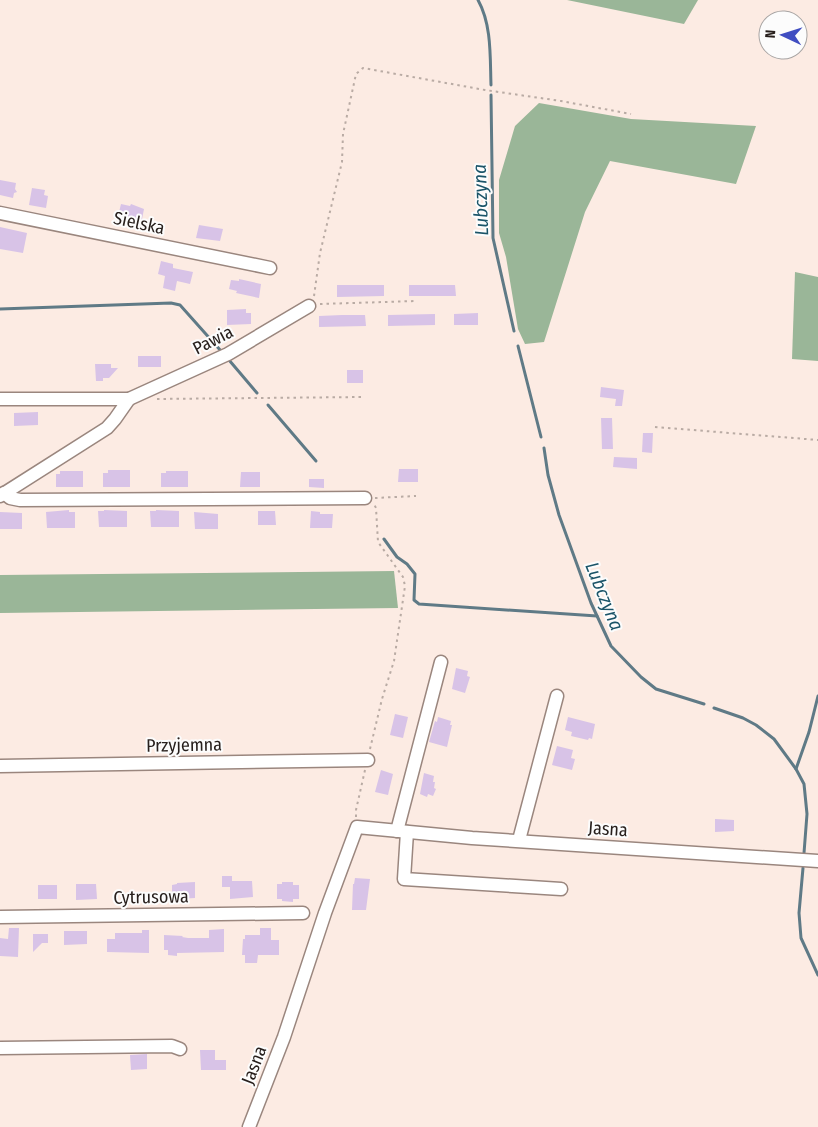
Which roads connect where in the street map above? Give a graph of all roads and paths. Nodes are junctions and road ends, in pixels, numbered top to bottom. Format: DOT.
graph roads {
  1 [pos="631,114"];
  2 [pos="0,213"];
  3 [pos="270,268"];
  4 [pos="416,301"];
  5 [pos="311,305"];
  6 [pos="363,397"];
  7 [pos="0,399"];
  8 [pos="128,399"];
  9 [pos="158,399"];
  10 [pos="655,427"];
  11 [pos="818,440"];
  12 [pos="2,495"];
  13 [pos="416,496"];
  14 [pos="365,498"];
  15 [pos="441,662"];
  16 [pos="557,696"];
  17 [pos="368,760"];
  18 [pos="0,766"];
  19 [pos="357,827"];
  20 [pos="402,831"];
  21 [pos="519,840"];
  22 [pos="818,861"];
  23 [pos="561,889"];
  24 [pos="303,913"];
  25 [pos="0,917"];
  26 [pos="0,1048"];
  27 [pos="180,1049"];
  28 [pos="249,1127"];
  1 -- 5 [label="path"];
  2 -- 3 [label="street, Sielska"];
  4 -- 5 [label="path"];
  5 -- 8 [label="street, Pawia"];
  6 -- 9 [label="path"];
  7 -- 8 [label="street, Pawia"];
  8 -- 12 [label="street"];
  10 -- 11 [label="path"];
  12 -- 14 [label="street"];
  13 -- 17 [label="path"];
  15 -- 20 [label="street"];
  16 -- 21 [label="street"];
  17 -- 18 [label="street, Przyjemna"];
  17 -- 19 [label="path"];
  19 -- 20 [label="street, Jasna"];
  19 -- 28 [label="street, Jasna"];
  20 -- 21 [label="street, Jasna"];
  20 -- 23 [label="street"];
  21 -- 22 [label="street, Jasna"];
  24 -- 25 [label="street, Cytrusowa"];
  26 -- 27 [label="street"];
}
